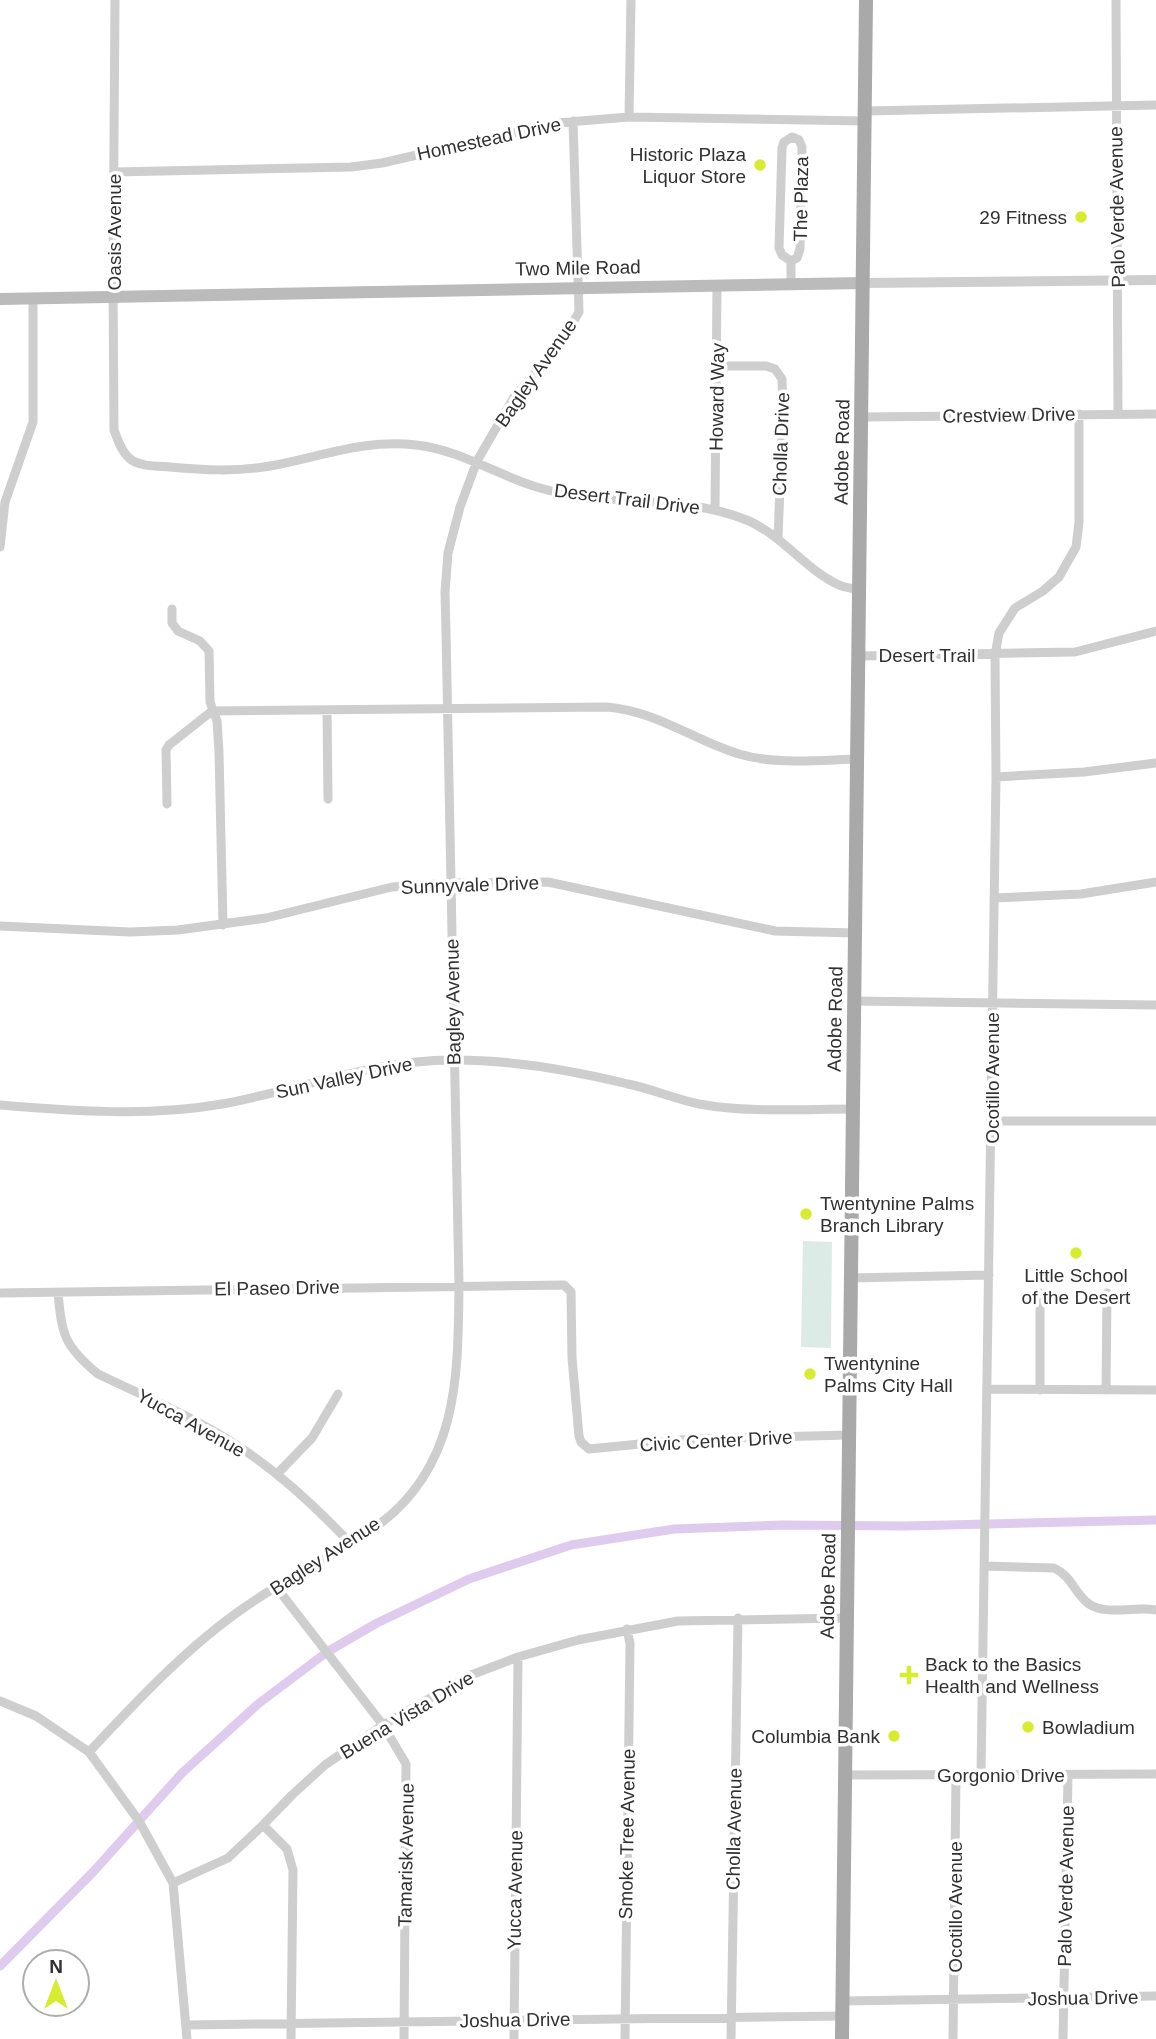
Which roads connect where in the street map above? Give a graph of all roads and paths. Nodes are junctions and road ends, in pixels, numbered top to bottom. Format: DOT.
graph roads {
  1 [pos="115,0"];
  2 [pos="631,0"];
  3 [pos="866,0"];
  4 [pos="1116,0"];
  5 [pos="1116,105"];
  6 [pos="1156,105"];
  7 [pos="865,116"];
  8 [pos="629,117"];
  9 [pos="573,121"];
  10 [pos="792,121"];
  11 [pos="792,137"];
  12 [pos="114,172"];
  13 [pos="791,261"];
  14 [pos="1117,280"];
  15 [pos="1156,280"];
  16 [pos="791,283"];
  17 [pos="863,283"];
  18 [pos="717,285"];
  19 [pos="578,288"];
  20 [pos="113,297"];
  21 [pos="33,298"];
  22 [pos="0,299"];
  23 [pos="718,366"];
  24 [pos="1079,414"];
  25 [pos="1118,414"];
  26 [pos="1156,414"];
  27 [pos="862,417"];
  28 [pos="131,460"];
  29 [pos="477,461"];
  30 [pos="715,509"];
  31 [pos="778,537"];
  32 [pos="0,547"];
  33 [pos="860,590"];
  34 [pos="172,609"];
  35 [pos="1156,631"];
  36 [pos="995,654"];
  37 [pos="859,656"];
  38 [pos="447,709"];
  39 [pos="327,710"];
  40 [pos="212,711"];
  41 [pos="858,759"];
  42 [pos="1156,763"];
  43 [pos="996,778"];
  44 [pos="328,799"];
  45 [pos="167,804"];
  46 [pos="1156,882"];
  47 [pos="452,883"];
  48 [pos="993,898"];
  49 [pos="223,925"];
  50 [pos="0,926"];
  51 [pos="855,933"];
  52 [pos="854,1001"];
  53 [pos="992,1003"];
  54 [pos="1156,1005"];
  55 [pos="454,1059"];
  56 [pos="0,1105"];
  57 [pos="853,1109"];
  58 [pos="992,1121"];
  59 [pos="1156,1121"];
  60 [pos="989,1275"];
  61 [pos="851,1278"];
  62 [pos="459,1284"];
  63 [pos="0,1293"];
  64 [pos="58,1293"];
  65 [pos="1040,1293"];
  66 [pos="1107,1293"];
  67 [pos="987,1390"];
  68 [pos="1040,1390"];
  69 [pos="1106,1390"];
  70 [pos="1156,1390"];
  71 [pos="338,1394"];
  72 [pos="849,1435"];
  73 [pos="584,1446"];
  74 [pos="277,1474"];
  75 [pos="350,1543"];
  76 [pos="985,1566"];
  77 [pos="276,1588"];
  78 [pos="1156,1611"];
  79 [pos="738,1618"];
  80 [pos="846,1618"];
  81 [pos="627,1629"];
  82 [pos="518,1657"];
  83 [pos="0,1702"];
  84 [pos="383,1725"];
  85 [pos="89,1752"];
  86 [pos="1156,1774"];
  87 [pos="845,1775"];
  88 [pos="956,1775"];
  89 [pos="981,1775"];
  90 [pos="1068,1776"];
  91 [pos="263,1825"];
  92 [pos="173,1883"];
  93 [pos="1156,1996"];
  94 [pos="1064,1998"];
  95 [pos="954,2000"];
  96 [pos="843,2009"];
  97 [pos="731,2016"];
  98 [pos="625,2018"];
  99 [pos="514,2020"];
  100 [pos="405,2022"];
  101 [pos="291,2024"];
  102 [pos="187,2025"];
  103 [pos="187,2039"];
  104 [pos="291,2039"];
  105 [pos="404,2039"];
  106 [pos="514,2039"];
  107 [pos="625,2039"];
  108 [pos="731,2039"];
  109 [pos="842,2039"];
  110 [pos="953,2039"];
  111 [pos="1063,2039"];
  1 -- 12 [label="street, Oasis Avenue"];
  2 -- 8 [label="street"];
  3 -- 7 [label="main road, Adobe Road"];
  4 -- 5 [label="street, Palo Verde Avenue"];
  5 -- 6 [label="street, Homestead Drive"];
  5 -- 7 [label="street, Homestead Drive"];
  5 -- 14 [label="street, Palo Verde Avenue"];
  7 -- 10 [label="street, Homestead Drive"];
  7 -- 17 [label="main road, Adobe Road"];
  8 -- 9 [label="street, Homestead Drive"];
  8 -- 10 [label="street, Homestead Drive"];
  9 -- 12 [label="street, Homestead Drive"];
  9 -- 19 [label="street, Bagley Avenue"];
  10 -- 11 [label="street, The Plaza"];
  11 -- 13 [label="street, The Plaza"];
  11 -- 13 [label="street, The Plaza"];
  12 -- 20 [label="street, Oasis Avenue"];
  13 -- 16 [label="street, The Plaza"];
  14 -- 15 [label="street, Two Mile Road"];
  14 -- 17 [label="street, Two Mile Road"];
  14 -- 25 [label="street, Palo Verde Avenue"];
  16 -- 17 [label="main road, Two Mile Road"];
  16 -- 18 [label="main road, Two Mile Road"];
  17 -- 27 [label="main road, Adobe Road"];
  18 -- 19 [label="main road, Two Mile Road"];
  18 -- 23 [label="street, Howard Way"];
  19 -- 20 [label="main road, Two Mile Road"];
  19 -- 29 [label="street, Bagley Avenue"];
  20 -- 21 [label="main road, Two Mile Road"];
  20 -- 28 [label="street, Oasis Avenue"];
  21 -- 22 [label="main road, Two Mile Road"];
  21 -- 32 [label="street"];
  23 -- 30 [label="street, Howard Way"];
  23 -- 31 [label="street, Cholla Drive"];
  24 -- 25 [label="street, Crestview Drive"];
  24 -- 27 [label="street, Crestview Drive"];
  24 -- 36 [label="street, Ocotillo Avenue"];
  25 -- 26 [label="street, Crestview Drive"];
  27 -- 33 [label="main road, Adobe Road"];
  28 -- 29 [label="street, Desert Trail Drive"];
  29 -- 30 [label="street, Desert Trail Drive"];
  29 -- 38 [label="street, Bagley Avenue"];
  30 -- 31 [label="street, Desert Trail Drive"];
  31 -- 33 [label="street, Desert Trail Drive"];
  33 -- 37 [label="main road, Adobe Road"];
  34 -- 40 [label="street"];
  35 -- 36 [label="street"];
  36 -- 37 [label="street, Desert Trail"];
  36 -- 43 [label="street, Ocotillo Avenue"];
  37 -- 41 [label="main road, Adobe Road"];
  38 -- 39 [label="street"];
  38 -- 41 [label="street"];
  38 -- 47 [label="street, Bagley Avenue"];
  39 -- 40 [label="street"];
  39 -- 44 [label="street"];
  40 -- 45 [label="street"];
  40 -- 49 [label="street"];
  41 -- 51 [label="main road, Adobe Road"];
  42 -- 43 [label="street"];
  43 -- 48 [label="street, Ocotillo Avenue"];
  46 -- 48 [label="street"];
  47 -- 49 [label="street, Sunnyvale Drive"];
  47 -- 51 [label="street, Sunnyvale Drive"];
  47 -- 55 [label="street, Bagley Avenue"];
  48 -- 53 [label="street, Ocotillo Avenue"];
  49 -- 50 [label="street, Sunnyvale Drive"];
  51 -- 52 [label="main road, Adobe Road"];
  52 -- 53 [label="street"];
  52 -- 57 [label="main road, Adobe Road"];
  53 -- 54 [label="street"];
  53 -- 58 [label="street, Ocotillo Avenue"];
  55 -- 56 [label="street, Sun Valley Drive"];
  55 -- 57 [label="street, Sun Valley Drive"];
  55 -- 62 [label="street, Bagley Avenue"];
  57 -- 61 [label="main road, Adobe Road"];
  58 -- 59 [label="street"];
  58 -- 60 [label="street, Ocotillo Avenue"];
  60 -- 61 [label="street"];
  60 -- 67 [label="street, Ocotillo Avenue"];
  61 -- 72 [label="main road, Adobe Road"];
  62 -- 64 [label="street, El Paseo Drive"];
  62 -- 73 [label="street, El Paseo Drive"];
  62 -- 75 [label="street, Bagley Avenue"];
  63 -- 64 [label="street, El Paseo Drive"];
  64 -- 74 [label="street, Yucca Avenue"];
  65 -- 68 [label="street"];
  66 -- 69 [label="street"];
  67 -- 68 [label="street"];
  67 -- 76 [label="street, Ocotillo Avenue"];
  68 -- 69 [label="street"];
  69 -- 70 [label="street"];
  71 -- 74 [label="street"];
  72 -- 73 [label="street, Civic Center Drive"];
  72 -- 80 [label="main road, Adobe Road"];
  74 -- 75 [label="street, Yucca Avenue"];
  75 -- 77 [label="street, Bagley Avenue"];
  76 -- 78 [label="street"];
  76 -- 89 [label="street, Ocotillo Avenue"];
  77 -- 84 [label="street, Tamarisk Avenue"];
  77 -- 85 [label="street, Bagley Avenue"];
  79 -- 80 [label="street, Buena Vista Drive"];
  79 -- 81 [label="street, Buena Vista Drive"];
  79 -- 97 [label="street, Cholla Avenue"];
  80 -- 87 [label="main road, Adobe Road"];
  81 -- 82 [label="street, Buena Vista Drive"];
  81 -- 98 [label="street, Smoke Tree Avenue"];
  82 -- 84 [label="street, Buena Vista Drive"];
  82 -- 99 [label="street, Yucca Avenue"];
  83 -- 85 [label="street"];
  84 -- 91 [label="street, Buena Vista Drive"];
  84 -- 100 [label="street, Tamarisk Avenue"];
  85 -- 92 [label="street"];
  86 -- 90 [label="street, Gorgonio Drive"];
  87 -- 88 [label="street, Gorgonio Drive"];
  87 -- 96 [label="main road, Adobe Road"];
  88 -- 89 [label="street, Gorgonio Drive"];
  88 -- 95 [label="street, Ocotillo Avenue"];
  89 -- 90 [label="street, Gorgonio Drive"];
  90 -- 94 [label="street, Palo Verde Avenue"];
  91 -- 92 [label="street, Buena Vista Drive"];
  91 -- 101 [label="street"];
  92 -- 102 [label="street"];
  93 -- 94 [label="street, Joshua Drive"];
  94 -- 95 [label="street, Joshua Drive"];
  94 -- 111 [label="street, Palo Verde Avenue"];
  95 -- 96 [label="street, Joshua Drive"];
  95 -- 110 [label="street, Ocotillo Avenue"];
  96 -- 97 [label="street, Joshua Drive"];
  96 -- 109 [label="main road, Adobe Road"];
  97 -- 98 [label="street, Joshua Drive"];
  97 -- 108 [label="street, Cholla Avenue"];
  98 -- 99 [label="street, Joshua Drive"];
  98 -- 107 [label="street, Smoke Tree Avenue"];
  99 -- 100 [label="street, Joshua Drive"];
  99 -- 106 [label="street, Yucca Avenue"];
  100 -- 101 [label="street, Joshua Drive"];
  100 -- 105 [label="street, Tamarisk Avenue"];
  101 -- 102 [label="street, Joshua Drive"];
  101 -- 104 [label="street"];
  102 -- 103 [label="street"];
}
